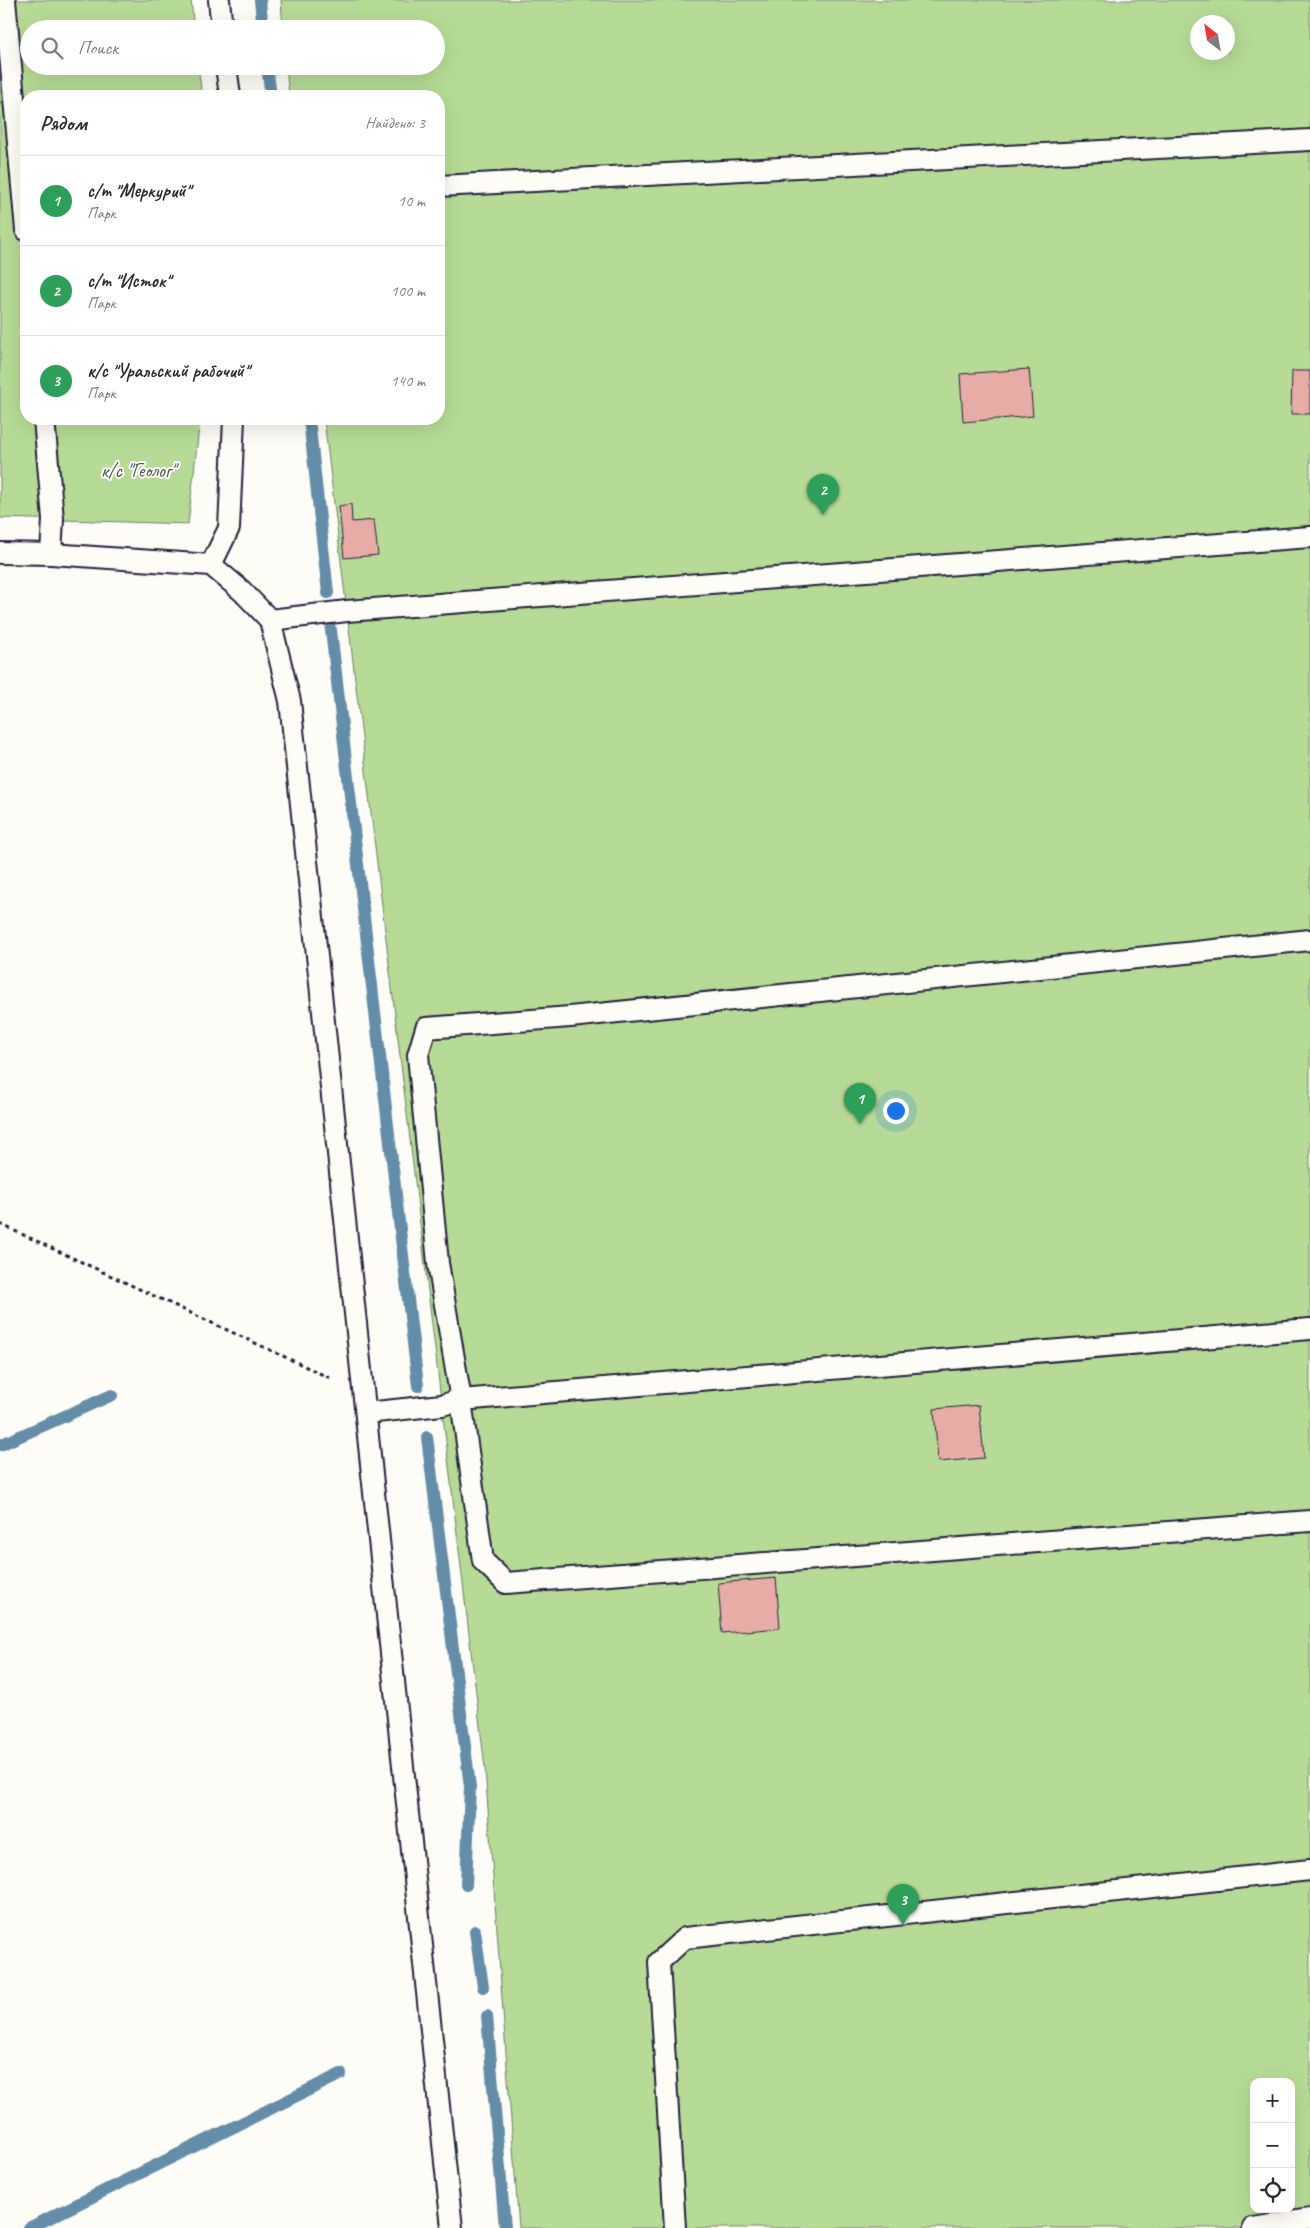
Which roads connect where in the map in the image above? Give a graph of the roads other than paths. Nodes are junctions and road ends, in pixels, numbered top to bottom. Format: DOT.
graph roads {
  1 [pos="5,0"];
  2 [pos="219,0"];
  3 [pos="221,20"];
  4 [pos="227,75"];
  5 [pos="229,90"];
  6 [pos="1310,140"];
  7 [pos="20,164"];
  8 [pos="445,186"];
  9 [pos="45,425"];
  10 [pos="234,425"];
  11 [pos="1310,537"];
  12 [pos="0,553"];
  13 [pos="51,554"];
  14 [pos="211,565"];
  15 [pos="270,620"];
  16 [pos="1310,940"];
  17 [pos="1310,1329"];
  18 [pos="461,1400"];
  19 [pos="365,1403"];
  20 [pos="1310,1521"];
  21 [pos="1310,1870"];
  22 [pos="1310,2219"];
  23 [pos="452,2228"];
  24 [pos="675,2228"];
  25 [pos="1253,2228"];
  1 -- 7 [label="lane"];
  2 -- 3 [label="lane"];
  4 -- 5 [label="lane"];
  6 -- 8 [label="lane"];
  9 -- 13 [label="lane"];
  10 -- 14 [label="lane"];
  11 -- 15 [label="lane"];
  12 -- 13 [label="lane"];
  13 -- 14 [label="lane"];
  14 -- 15 [label="lane"];
  15 -- 19 [label="lane"];
  16 -- 18 [label="lane"];
  17 -- 18 [label="lane"];
  18 -- 19 [label="lane"];
  18 -- 20 [label="lane"];
  19 -- 23 [label="lane"];
  21 -- 24 [label="lane"];
  22 -- 25 [label="lane"];
}
